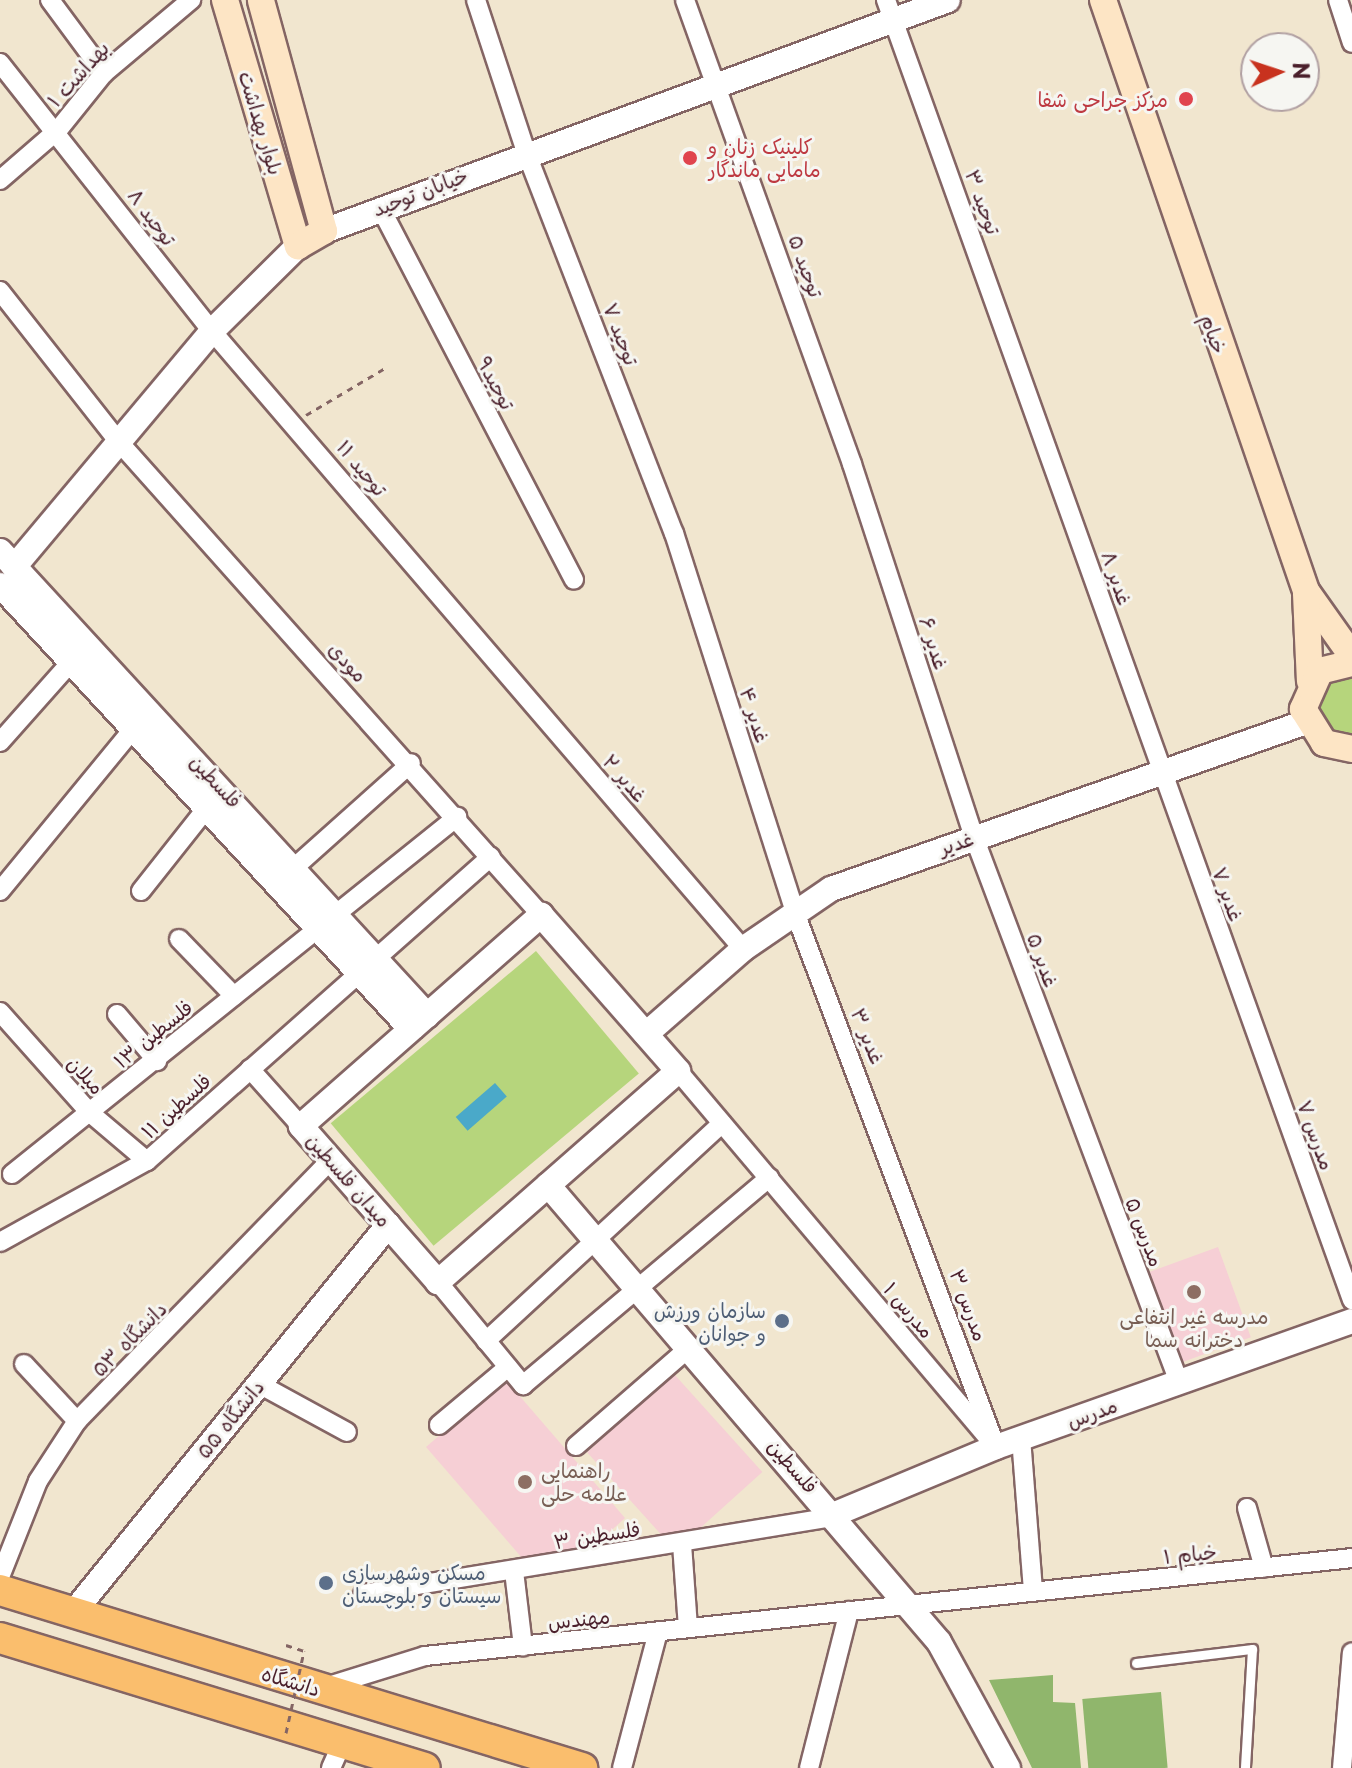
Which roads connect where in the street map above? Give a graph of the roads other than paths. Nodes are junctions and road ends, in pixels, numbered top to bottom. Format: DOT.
graph roads {
  1 [pos="50,0"];
  2 [pos="191,0"];
  3 [pos="225,0"];
  4 [pos="261,0"];
  5 [pos="476,0"];
  6 [pos="685,0"];
  7 [pos="948,0"];
  8 [pos="1103,0"];
  9 [pos="1338,0"];
  10 [pos="890,11"];
  11 [pos="1352,43"];
  12 [pos="0,63"];
  13 [pos="104,73"];
  14 [pos="717,83"];
  15 [pos="58,130"];
  16 [pos="526,152"];
  17 [pos="0,180"];
  18 [pos="380,207"];
  19 [pos="324,231"];
  20 [pos="298,246"];
  21 [pos="0,291"];
  22 [pos="212,331"];
  23 [pos="1032,398"];
  24 [pos="119,442"];
  25 [pos="852,464"];
  26 [pos="674,533"];
  27 [pos="5,568"];
  28 [pos="574,579"];
  29 [pos="1306,591"];
  30 [pos="474,636"];
  31 [pos="1352,656"];
  32 [pos="71,662"];
  33 [pos="1352,663"];
  34 [pos="1310,681"];
  35 [pos="1306,722"];
  36 [pos="133,729"];
  37 [pos="0,742"];
  38 [pos="1347,752"];
  39 [pos="411,763"];
  40 [pos="1161,773"];
  41 [pos="206,809"];
  42 [pos="457,817"];
  43 [pos="974,837"];
  44 [pos="491,857"];
  45 [pos="296,866"];
  46 [pos="0,891"];
  47 [pos="141,891"];
  48 [pos="794,910"];
  49 [pos="541,915"];
  50 [pos="326,917"];
  51 [pos="179,939"];
  52 [pos="743,949"];
  53 [pos="368,964"];
  54 [pos="234,996"];
  55 [pos="0,1012"];
  56 [pos="117,1014"];
  57 [pos="419,1022"];
  58 [pos="1254,1030"];
  59 [pos="6,1033"];
  60 [pos="646,1034"];
  61 [pos="157,1061"];
  62 [pos="250,1069"];
  63 [pos="678,1071"];
  64 [pos="1071,1098"];
  65 [pos="89,1112"];
  66 [pos="722,1123"];
  67 [pos="301,1126"];
  68 [pos="331,1160"];
  69 [pos="147,1161"];
  70 [pos="12,1174"];
  71 [pos="769,1178"];
  72 [pos="901,1178"];
  73 [pos="548,1185"];
  74 [pos="388,1225"];
  75 [pos="0,1242"];
  76 [pos="598,1242"];
  77 [pos="438,1282"];
  78 [pos="641,1292"];
  79 [pos="1352,1300"];
  80 [pos="1352,1321"];
  81 [pos="486,1341"];
  82 [pos="690,1347"];
  83 [pos="24,1364"];
  84 [pos="508,1367"];
  85 [pos="1179,1382"];
  86 [pos="259,1384"];
  87 [pos="77,1421"];
  88 [pos="439,1425"];
  89 [pos="347,1432"];
  90 [pos="1021,1438"];
  91 [pos="576,1446"];
  92 [pos="996,1447"];
  93 [pos="1247,1508"];
  94 [pos="836,1515"];
  95 [pos="682,1544"];
  96 [pos="1352,1558"];
  97 [pos="1264,1568"];
  98 [pos="514,1571"];
  99 [pos="0,1577"];
  100 [pos="0,1590"];
  101 [pos="1033,1592"];
  102 [pos="363,1594"];
  103 [pos="907,1601"];
  104 [pos="849,1611"];
  105 [pos="73,1613"];
  106 [pos="688,1628"];
  107 [pos="658,1632"];
  108 [pos="0,1638"];
  109 [pos="523,1646"];
  110 [pos="1352,1652"];
  111 [pos="1136,1663"];
  112 [pos="318,1689"];
  113 [pos="337,1755"];
  114 [pos="425,1768"];
  115 [pos="582,1768"];
  116 [pos="622,1768"];
  117 [pos="809,1768"];
  118 [pos="1008,1768"];
  119 [pos="1245,1768"];
  120 [pos="1342,1768"];
  1 -- 13 [label="street"];
  2 -- 13 [label="street, بهداشت ۱"];
  3 -- 20 [label="main road, بلوار بهداشت"];
  4 -- 19 [label="main road, بلوار بهداشت"];
  5 -- 16 [label="street, توحید ۷"];
  6 -- 14 [label="street, توحید ۵"];
  7 -- 10 [label="street, خیابان توحید"];
  8 -- 29 [label="main road, خیام"];
  9 -- 11 [label="street"];
  10 -- 14 [label="street, خیابان توحید"];
  10 -- 23 [label="street, توحید ۳"];
  12 -- 15 [label="street, توحید ۸"];
  13 -- 15 [label="street, بهداشت ۱"];
  14 -- 16 [label="street, خیابان توحید"];
  14 -- 25 [label="street, توحید ۵"];
  15 -- 17 [label="street, بهداشت ۱"];
  15 -- 22 [label="street, توحید ۸"];
  16 -- 18 [label="street, خیابان توحید"];
  16 -- 26 [label="street, توحید ۷"];
  18 -- 19 [label="street, خیابان توحید"];
  18 -- 28 [label="street, توحید۹"];
  19 -- 20 [label="main road, خیابان توحید"];
  20 -- 22 [label="street, خیابان توحید"];
  21 -- 24 [label="street, مودی"];
  22 -- 24 [label="street, خیابان توحید"];
  22 -- 30 [label="street, توحید ۱۱"];
  23 -- 40 [label="street, غدیر ۸"];
  24 -- 27 [label="street, خیابان توحید"];
  24 -- 39 [label="street, مودی"];
  25 -- 43 [label="street, غدیر ۶"];
  26 -- 48 [label="street, غدیر ۴"];
  27 -- 32 [label="street, فلسطین"];
  27 -- 45 [label="street, فلسطین"];
  29 -- 31 [label="main road, خیام"];
  29 -- 34 [label="main road"];
  30 -- 52 [label="street, غدیر ۲"];
  32 -- 36 [label="street, فلسطین"];
  32 -- 37 [label="street"];
  33 -- 34 [label="main road"];
  34 -- 35 [label="main road"];
  35 -- 38 [label="main road"];
  35 -- 40 [label="street, غدیر"];
  36 -- 41 [label="street, فلسطین"];
  36 -- 46 [label="street"];
  39 -- 42 [label="street, مودی"];
  39 -- 45 [label="street"];
  40 -- 43 [label="street, غدیر"];
  40 -- 58 [label="street, غدیر ۷"];
  41 -- 47 [label="street"];
  41 -- 50 [label="street, فلسطین"];
  42 -- 44 [label="street, مودی"];
  42 -- 50 [label="street, فلسطین ۱۳"];
  43 -- 48 [label="street, غدیر"];
  43 -- 64 [label="street, غدیر ۵"];
  44 -- 49 [label="street, مودی"];
  44 -- 53 [label="street, فلسطین ۱۱"];
  45 -- 50 [label="street, فلسطین"];
  48 -- 52 [label="street, غدیر"];
  48 -- 72 [label="street, غدیر ۳"];
  49 -- 57 [label="street, میدان فلسطین"];
  49 -- 60 [label="street"];
  50 -- 53 [label="street, فلسطین"];
  50 -- 54 [label="street, فلسطین ۱۳"];
  51 -- 54 [label="street"];
  52 -- 60 [label="street, غدیر"];
  53 -- 57 [label="street, فلسطین"];
  53 -- 62 [label="street, فلسطین ۱۱"];
  54 -- 61 [label="street, فلسطین ۱۳"];
  55 -- 59 [label="street, میلان"];
  56 -- 61 [label="street"];
  57 -- 67 [label="street, میدان فلسطین"];
  58 -- 79 [label="street, مدرس ۷"];
  59 -- 65 [label="street, میلان"];
  60 -- 63 [label="street"];
  61 -- 65 [label="street, فلسطین ۱۳"];
  62 -- 67 [label="street"];
  62 -- 69 [label="street, فلسطین ۱۱"];
  63 -- 66 [label="street, مدرس ۱"];
  63 -- 73 [label="street"];
  64 -- 85 [label="street, مدرس ۵"];
  65 -- 69 [label="street, میلان"];
  65 -- 70 [label="street, فلسطین ۱۳"];
  66 -- 71 [label="street, مدرس ۱"];
  66 -- 76 [label="street"];
  67 -- 68 [label="street, میدان فلسطین"];
  68 -- 74 [label="street, میدان فلسطین"];
  68 -- 87 [label="street, دانشگاه ۵۳"];
  69 -- 75 [label="street, فلسطین ۱۱"];
  71 -- 78 [label="street"];
  71 -- 92 [label="street, مدرس ۱"];
  72 -- 92 [label="street, مدرس ۳"];
  73 -- 76 [label="street, فلسطین"];
  73 -- 77 [label="street"];
  74 -- 77 [label="street, میدان فلسطین"];
  74 -- 86 [label="street, دانشگاه ۵۵"];
  76 -- 78 [label="street, فلسطین"];
  76 -- 81 [label="street"];
  77 -- 81 [label="street"];
  78 -- 82 [label="street, فلسطین"];
  78 -- 84 [label="street"];
  80 -- 85 [label="street, مدرس"];
  81 -- 84 [label="street"];
  82 -- 91 [label="street"];
  82 -- 94 [label="street, فلسطین"];
  83 -- 87 [label="street"];
  84 -- 88 [label="street"];
  85 -- 90 [label="street, مدرس"];
  86 -- 89 [label="street"];
  86 -- 105 [label="street, دانشگاه ۵۵"];
  87 -- 99 [label="street, دانشگاه ۵۳"];
  90 -- 92 [label="street, مدرس"];
  90 -- 101 [label="street"];
  92 -- 94 [label="street, مدرس"];
  93 -- 97 [label="street"];
  94 -- 95 [label="street, فلسطین ۳"];
  94 -- 103 [label="street, فلسطین"];
  95 -- 98 [label="street, فلسطین ۳"];
  95 -- 106 [label="street"];
  96 -- 97 [label="street, خیام ۱"];
  97 -- 101 [label="street, خیام ۱"];
  98 -- 102 [label="street, فلسطین ۳"];
  98 -- 109 [label="street"];
  100 -- 105 [label="main road, دانشگاه"];
  101 -- 103 [label="street, خیام ۱"];
  103 -- 104 [label="street, مهندس"];
  103 -- 118 [label="street, فلسطین"];
  104 -- 106 [label="street, مهندس"];
  104 -- 117 [label="street"];
  105 -- 112 [label="main road, دانشگاه"];
  106 -- 107 [label="street, مهندس"];
  107 -- 109 [label="street, مهندس"];
  107 -- 116 [label="street"];
  108 -- 113 [label="main road"];
  109 -- 112 [label="street, مهندس"];
  110 -- 120 [label="street"];
  111 -- 119 [label="lane"];
  112 -- 115 [label="main road, دانشگاه"];
  113 -- 114 [label="main road"];
}
